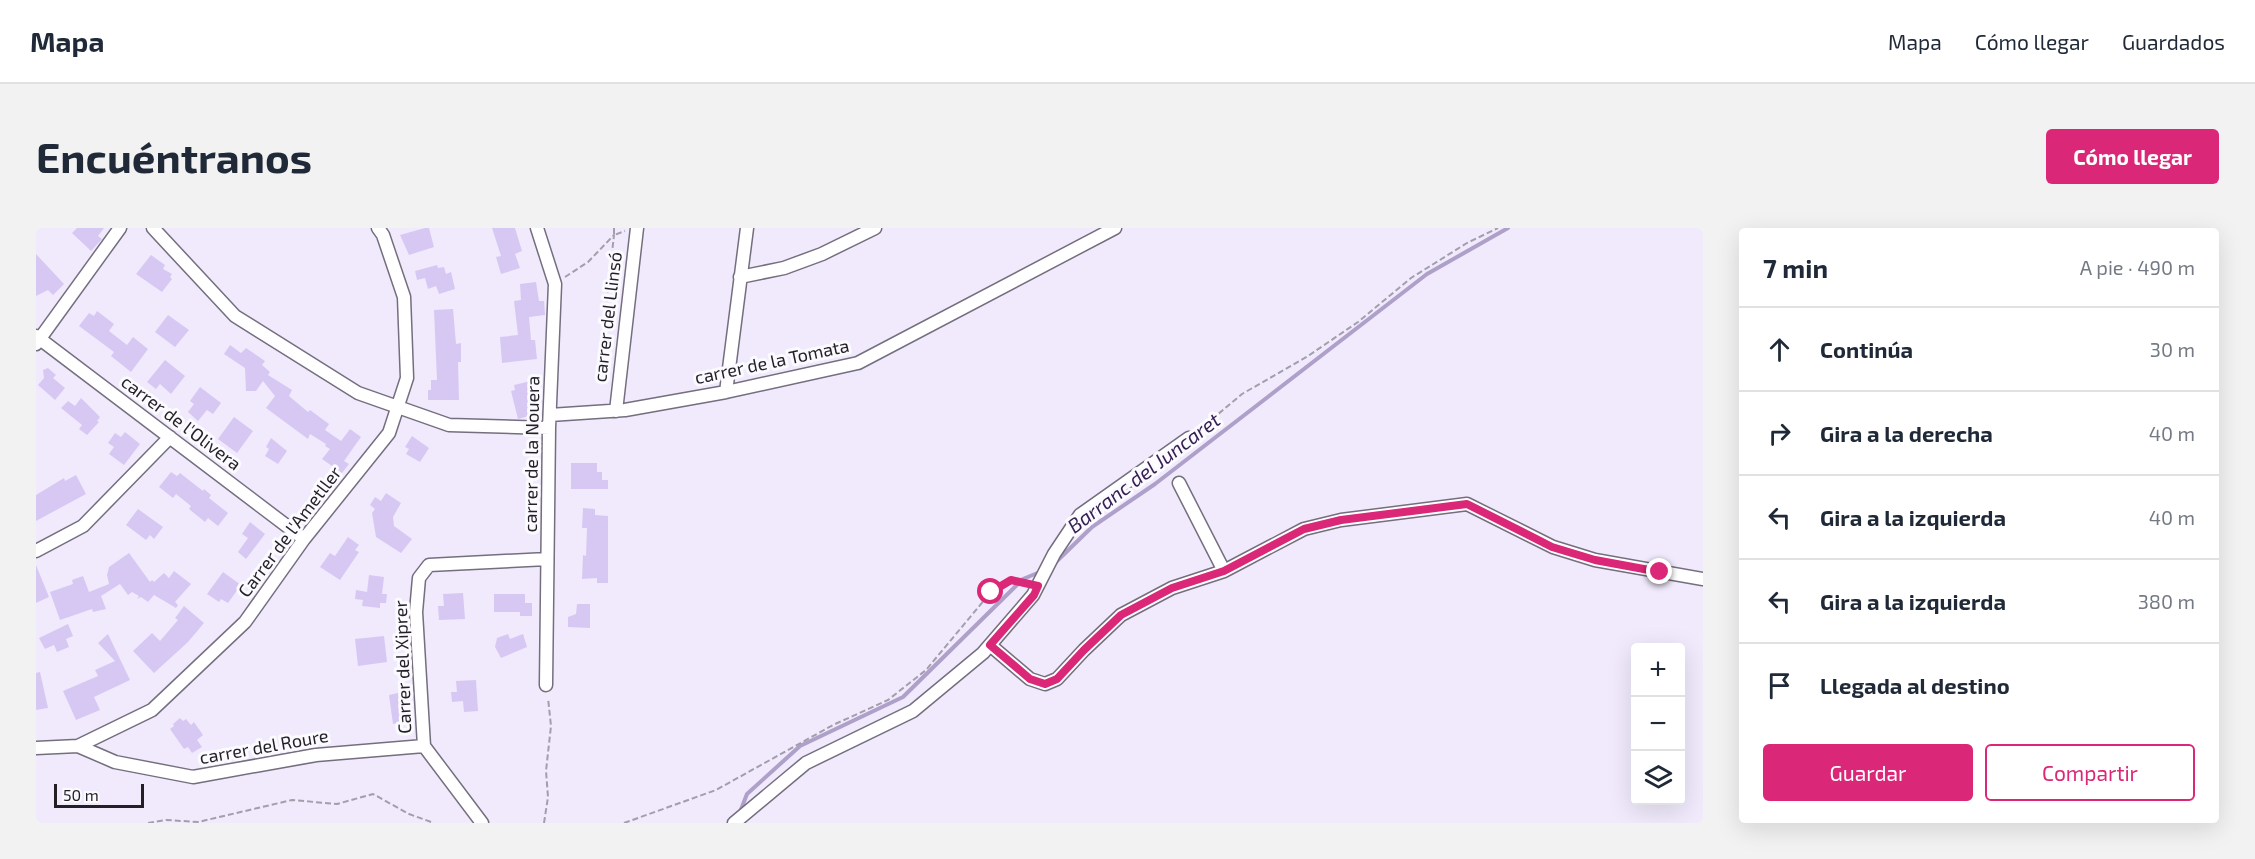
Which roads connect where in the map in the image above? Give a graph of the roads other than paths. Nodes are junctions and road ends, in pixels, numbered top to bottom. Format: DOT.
graph roads {
  1 [pos="120,228"];
  2 [pos="153,228"];
  3 [pos="378,228"];
  4 [pos="537,228"];
  5 [pos="637,228"];
  6 [pos="747,228"];
  7 [pos="875,228"];
  8 [pos="1115,228"];
  9 [pos="857,233"];
  10 [pos="740,276"];
  11 [pos="38,339"];
  12 [pos="726,392"];
  13 [pos="398,407"];
  14 [pos="616,411"];
  15 [pos="549,422"];
  16 [pos="170,437"];
  17 [pos="1189,438"];
  18 [pos="1179,483"];
  19 [pos="304,539"];
  20 [pos="36,551"];
  21 [pos="547,559"];
  22 [pos="1224,571"];
  23 [pos="1703,579"];
  24 [pos="990,645"];
  25 [pos="546,685"];
  26 [pos="78,746"];
  27 [pos="424,746"];
  28 [pos="36,748"];
  29 [pos="482,823"];
  30 [pos="734,823"];
  1 -- 11 [label="street"];
  2 -- 13 [label="street, carrer de la Tomata"];
  3 -- 13 [label="street, Carrer de l'Ametller"];
  4 -- 15 [label="street, carrer de la Nouera"];
  5 -- 14 [label="street, carrer del Llinsó"];
  6 -- 10 [label="street"];
  7 -- 9 [label="street"];
  8 -- 12 [label="street, carrer de la Tomata"];
  9 -- 10 [label="street"];
  10 -- 12 [label="street"];
  11 -- 16 [label="street, carrer de l'Olivera"];
  12 -- 14 [label="street, carrer de la Tomata"];
  13 -- 15 [label="street, carrer de la Tomata"];
  13 -- 19 [label="street, Carrer de l'Ametller"];
  14 -- 15 [label="street, carrer de la Tomata"];
  15 -- 21 [label="street, carrer de la Nouera"];
  16 -- 19 [label="street, carrer de l'Olivera"];
  16 -- 20 [label="street"];
  17 -- 24 [label="street"];
  18 -- 22 [label="street"];
  19 -- 26 [label="street, Carrer de l'Ametller"];
  21 -- 25 [label="street, carrer de la Nouera"];
  21 -- 27 [label="street, Carrer del Xiprer"];
  22 -- 23 [label="street"];
  22 -- 24 [label="street"];
  24 -- 30 [label="street"];
  26 -- 27 [label="street, carrer del Roure"];
  26 -- 28 [label="street, Carrer de l'Ametller"];
  27 -- 29 [label="street"];
}
